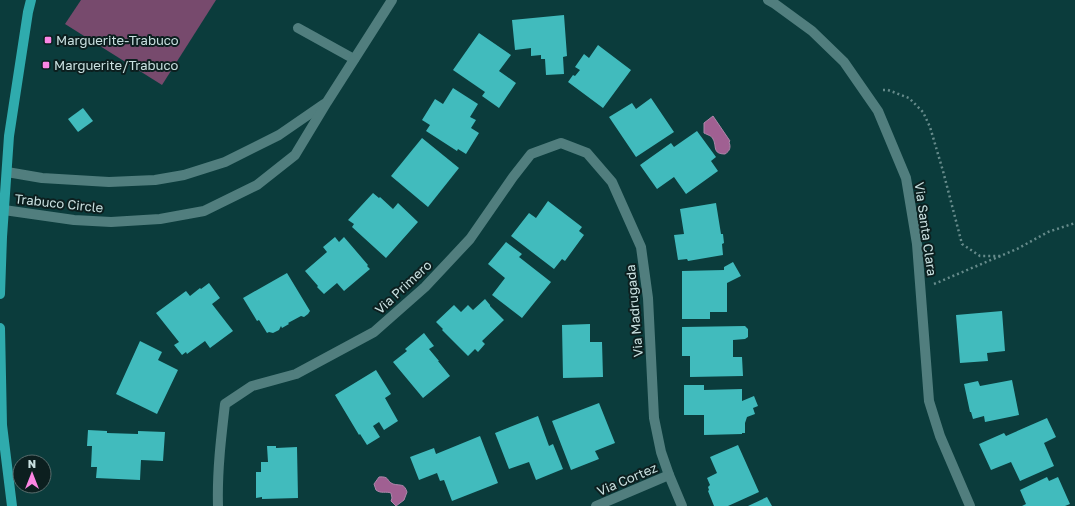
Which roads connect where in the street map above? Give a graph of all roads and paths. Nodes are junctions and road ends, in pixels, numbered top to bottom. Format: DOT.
graph roads {
  1 [pos="31,0"];
  2 [pos="392,0"];
  3 [pos="768,0"];
  4 [pos="298,28"];
  5 [pos="354,59"];
  6 [pos="863,88"];
  7 [pos="327,102"];
  8 [pos="561,142"];
  9 [pos="3,171"];
  10 [pos="2,210"];
  11 [pos="1075,222"];
  12 [pos="1001,256"];
  13 [pos="920,290"];
  14 [pos="0,294"];
  15 [pos="0,328"];
  16 [pos="669,475"];
  17 [pos="12,506"];
  18 [pos="218,506"];
  19 [pos="596,506"];
  20 [pos="682,506"];
  21 [pos="970,506"];
  1 -- 9 [label="main road"];
  2 -- 5 [label="street, Trabuco Circle"];
  3 -- 6 [label="street, Via Santa Clara"];
  4 -- 5 [label="street"];
  5 -- 7 [label="street, Trabuco Circle"];
  6 -- 12 [label="path"];
  6 -- 13 [label="street, Via Santa Clara"];
  7 -- 9 [label="street, Trabuco Circle"];
  7 -- 10 [label="street, Trabuco Circle"];
  8 -- 16 [label="street, Via Madrugada"];
  8 -- 18 [label="street, Via Primero"];
  9 -- 10 [label="main road"];
  10 -- 14 [label="main road"];
  11 -- 12 [label="path"];
  12 -- 13 [label="path"];
  13 -- 21 [label="street, Via Santa Clara"];
  15 -- 17 [label="main road"];
  16 -- 19 [label="street, Via Cortez"];
  16 -- 20 [label="street, Via Madrugada"];
}
